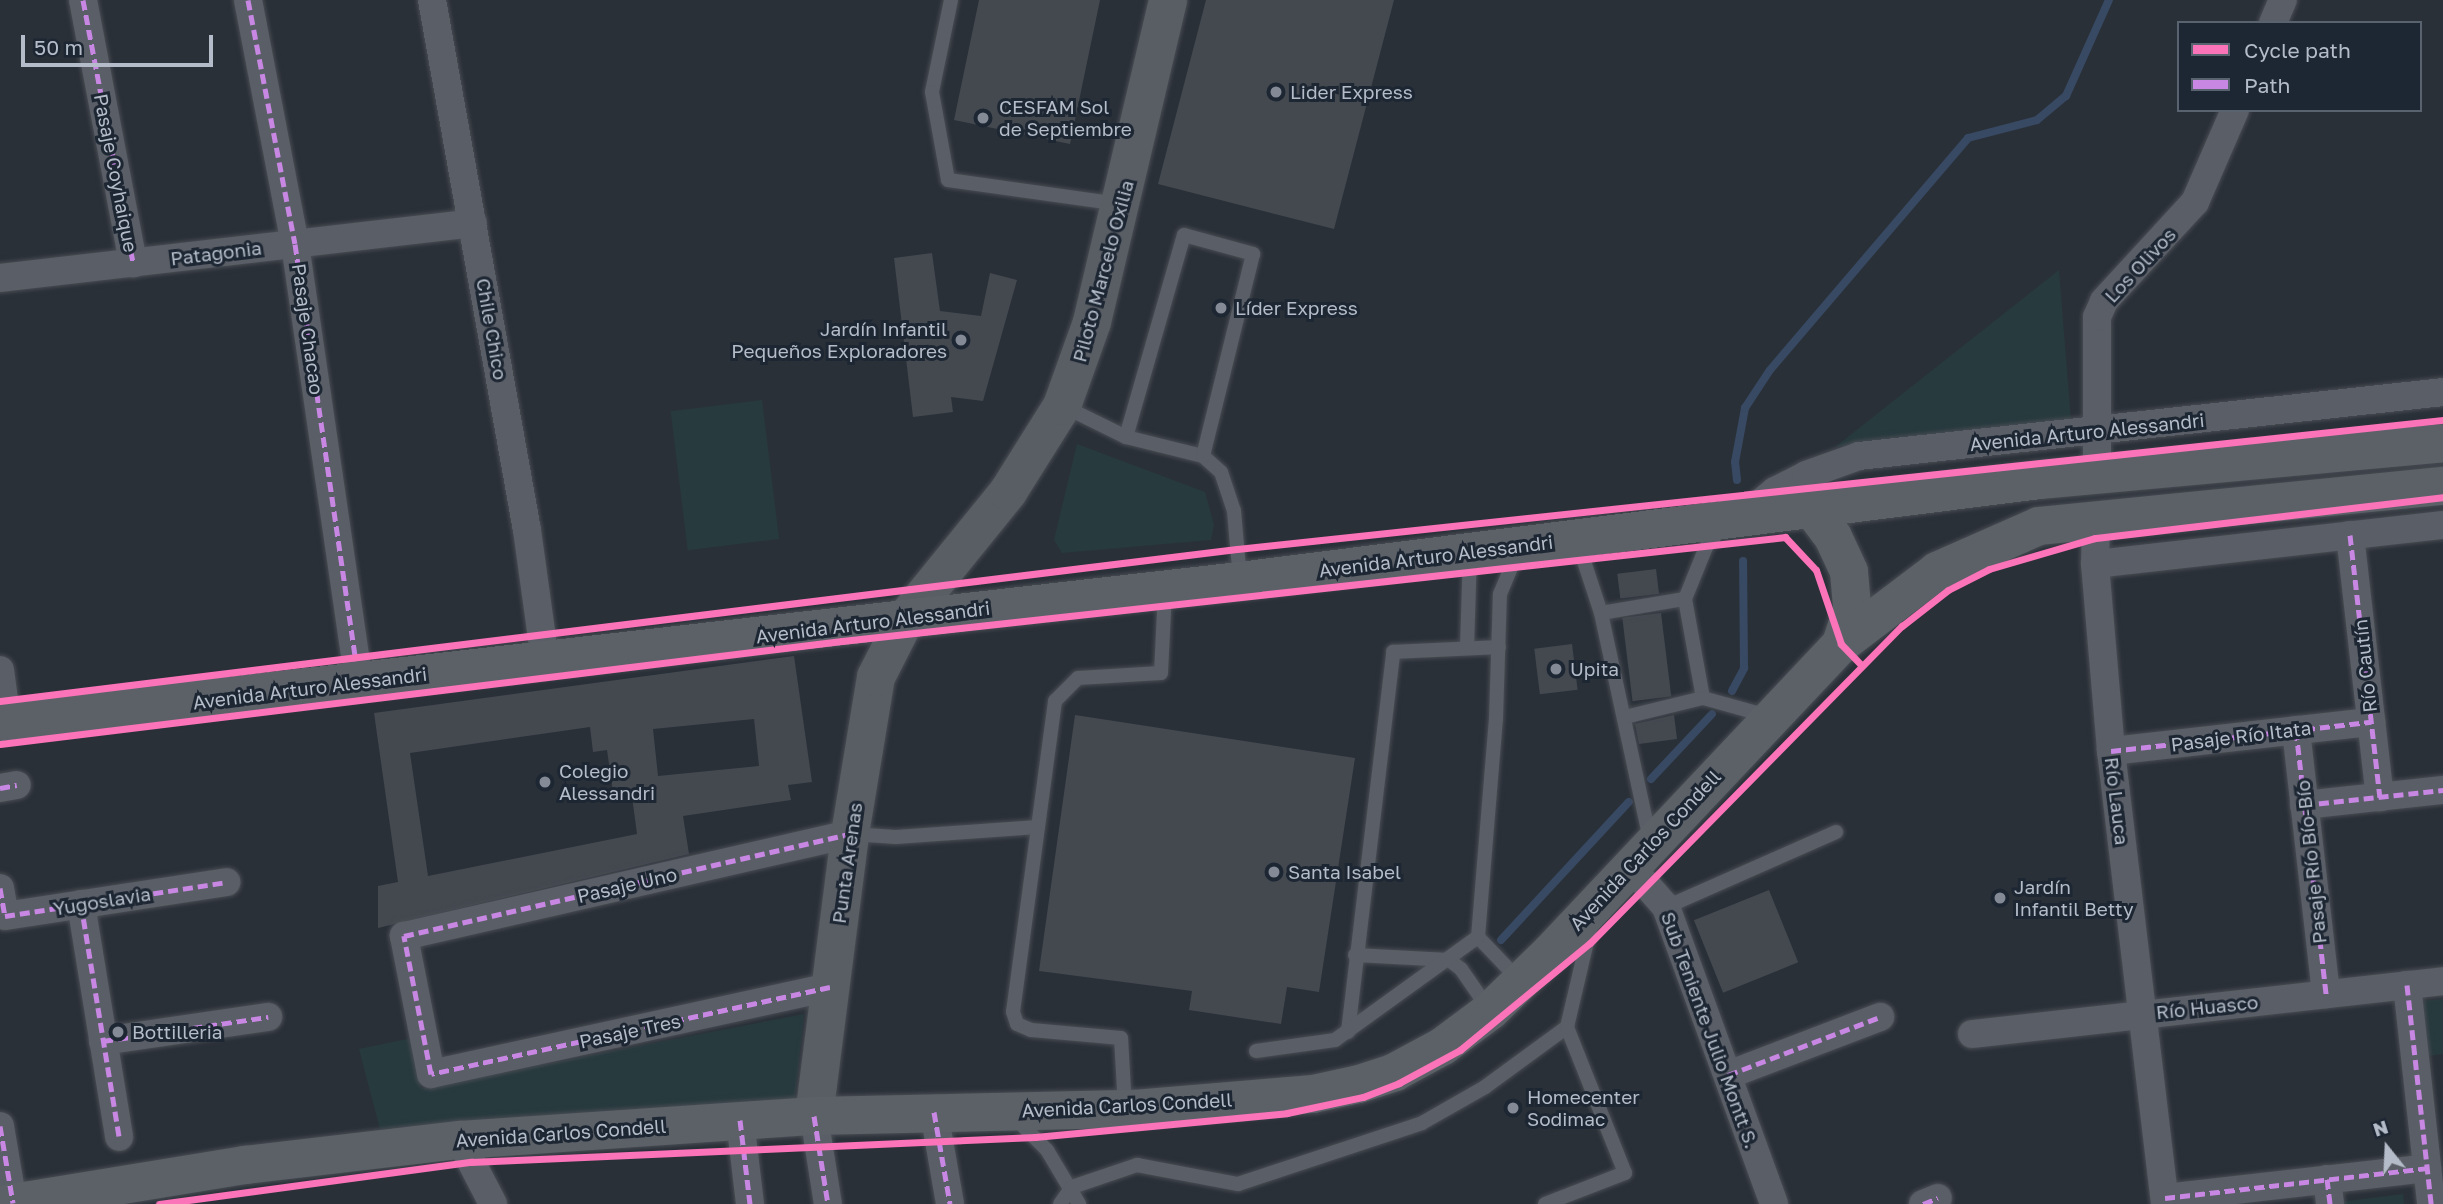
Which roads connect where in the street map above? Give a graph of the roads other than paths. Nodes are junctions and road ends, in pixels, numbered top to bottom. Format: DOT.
graph roads {
  1 [pos="83,0"];
  2 [pos="248,0"];
  3 [pos="432,0"];
  4 [pos="951,0"];
  5 [pos="1168,0"];
  6 [pos="2283,0"];
  7 [pos="2274,21"];
  8 [pos="2234,112"];
  9 [pos="1123,205"];
  10 [pos="473,223"];
  11 [pos="295,244"];
  12 [pos="133,263"];
  13 [pos="0,278"];
  14 [pos="2443,392"];
  15 [pos="1062,406"];
  16 [pos="2099,432"];
  17 [pos="1126,437"];
  18 [pos="2443,443"];
  19 [pos="1203,456"];
  20 [pos="2098,475"];
  21 [pos="2443,486"];
  22 [pos="1812,509"];
  23 [pos="1738,517"];
  24 [pos="2096,522"];
  25 [pos="2443,525"];
  26 [pos="2039,526"];
  27 [pos="2350,535"];
  28 [pos="1577,538"];
  29 [pos="1520,545"];
  30 [pos="1470,552"];
  31 [pos="2095,564"];
  32 [pos="1240,581"];
  33 [pos="1165,589"];
  34 [pos="1685,599"];
  35 [pos="1601,613"];
  36 [pos="906,618"];
  37 [pos="1841,644"];
  38 [pos="1499,647"];
  39 [pos="1467,648"];
  40 [pos="545,660"];
  41 [pos="356,661"];
  42 [pos="0,670"];
  43 [pos="1703,698"];
  44 [pos="1769,716"];
  45 [pos="1625,718"];
  46 [pos="3,722"];
  47 [pos="2371,722"];
  48 [pos="2296,730"];
  49 [pos="2111,751"];
  50 [pos="2443,790"];
  51 [pos="2379,797"];
  52 [pos="2304,805"];
  53 [pos="1038,827"];
  54 [pos="1836,832"];
  55 [pos="850,834"];
  56 [pos="1640,854"];
  57 [pos="226,882"];
  58 [pos="0,888"];
  59 [pos="81,904"];
  60 [pos="1593,904"];
  61 [pos="1666,907"];
  62 [pos="1478,937"];
  63 [pos="1355,955"];
  64 [pos="1449,960"];
  65 [pos="1520,981"];
  66 [pos="2443,981"];
  67 [pos="2407,985"];
  68 [pos="830,987"];
  69 [pos="2326,994"];
  70 [pos="1490,1011"];
  71 [pos="2145,1014"];
  72 [pos="268,1017"];
  73 [pos="1880,1017"];
  74 [pos="1567,1027"];
  75 [pos="1348,1032"];
  76 [pos="1972,1034"];
  77 [pos="103,1041"];
  78 [pos="1256,1051"];
  79 [pos="431,1074"];
  80 [pos="1728,1075"];
  81 [pos="1125,1109"];
  82 [pos="1005,1110"];
  83 [pos="934,1112"];
  84 [pos="814,1116"];
  85 [pos="740,1120"];
  86 [pos="0,1126"];
  87 [pos="119,1137"];
  88 [pos="460,1140"];
  89 [pos="2427,1168"];
  90 [pos="1073,1186"];
  91 [pos="2328,1192"];
  92 [pos="2165,1201"];
  93 [pos="10,1203"];
  94 [pos="493,1204"];
  95 [pos="750,1204"];
  96 [pos="828,1204"];
  97 [pos="950,1204"];
  98 [pos="1060,1204"];
  99 [pos="1079,1204"];
  100 [pos="1545,1204"];
  101 [pos="1774,1204"];
  102 [pos="2431,1204"];
  1 -- 12 [label="street, Pasaje Coyhaique"];
  2 -- 11 [label="street, Pasaje Chacao"];
  3 -- 10 [label="street, Chile Chico"];
  4 -- 9 [label="lane"];
  5 -- 9 [label="street, Piloto Marcelo Oxilia"];
  6 -- 7 [label="street"];
  8 -- 16 [label="street, Los Olivos"];
  9 -- 15 [label="street, Piloto Marcelo Oxilia"];
  10 -- 11 [label="street, Patagonia"];
  10 -- 40 [label="street, Chile Chico"];
  11 -- 12 [label="street, Patagonia"];
  11 -- 41 [label="street, Pasaje Chacao"];
  12 -- 13 [label="street, Patagonia"];
  14 -- 16 [label="street, Avenida Arturo Alessandri"];
  15 -- 17 [label="lane"];
  15 -- 36 [label="street, Piloto Marcelo Oxilia"];
  16 -- 20 [label="street, Los Olivos"];
  16 -- 23 [label="street, Avenida Arturo Alessandri"];
  17 -- 19 [label="lane"];
  17 -- 19 [label="lane"];
  18 -- 20 [label="main road, Avenida Arturo Alessandri"];
  19 -- 32 [label="lane"];
  20 -- 22 [label="main road, Avenida Arturo Alessandri"];
  20 -- 26 [label="main road"];
  21 -- 24 [label="main road"];
  22 -- 23 [label="main road, Avenida Arturo Alessandri"];
  22 -- 37 [label="main road"];
  23 -- 28 [label="main road, Avenida Arturo Alessandri"];
  23 -- 34 [label="lane"];
  24 -- 26 [label="main road"];
  24 -- 31 [label="street, Río Lauca"];
  25 -- 27 [label="street"];
  26 -- 37 [label="main road, Avenida Carlos Condell"];
  27 -- 31 [label="street"];
  27 -- 47 [label="street, Río Cautín"];
  28 -- 29 [label="main road, Avenida Arturo Alessandri"];
  28 -- 35 [label="lane"];
  29 -- 30 [label="main road, Avenida Arturo Alessandri"];
  29 -- 38 [label="lane"];
  30 -- 32 [label="main road, Avenida Arturo Alessandri"];
  30 -- 39 [label="lane"];
  31 -- 49 [label="street, Río Lauca"];
  32 -- 33 [label="main road, Avenida Arturo Alessandri"];
  33 -- 36 [label="main road, Avenida Arturo Alessandri"];
  33 -- 53 [label="lane"];
  34 -- 35 [label="lane"];
  34 -- 43 [label="lane"];
  35 -- 45 [label="lane"];
  36 -- 40 [label="main road, Avenida Arturo Alessandri"];
  36 -- 55 [label="street, Punta Arenas"];
  37 -- 44 [label="main road, Avenida Carlos Condell"];
  38 -- 39 [label="lane"];
  38 -- 62 [label="lane"];
  39 -- 63 [label="lane"];
  40 -- 46 [label="main road, Avenida Arturo Alessandri"];
  42 -- 46 [label="street"];
  43 -- 44 [label="lane"];
  43 -- 45 [label="lane"];
  44 -- 56 [label="main road, Avenida Carlos Condell"];
  45 -- 56 [label="lane"];
  47 -- 48 [label="street, Pasaje Río Itata"];
  47 -- 51 [label="street, Río Cautín"];
  48 -- 49 [label="street, Pasaje Río Itata"];
  48 -- 52 [label="street, Pasaje Río Bío-Bío"];
  49 -- 71 [label="street, Río Lauca"];
  50 -- 51 [label="street"];
  51 -- 52 [label="street"];
  52 -- 69 [label="street, Pasaje Río Bío-Bío"];
  53 -- 55 [label="lane"];
  53 -- 81 [label="lane"];
  54 -- 61 [label="lane"];
  55 -- 68 [label="street, Punta Arenas"];
  55 -- 79 [label="street, Pasaje Uno"];
  56 -- 60 [label="main road, Avenida Carlos Condell"];
  56 -- 61 [label="street, Sub Teniente Julio Montt S."];
  57 -- 59 [label="street, Yugoslavia"];
  58 -- 59 [label="street, Yugoslavia"];
  59 -- 77 [label="street"];
  60 -- 65 [label="main road, Avenida Carlos Condell"];
  60 -- 74 [label="lane"];
  61 -- 80 [label="street, Sub Teniente Julio Montt S."];
  62 -- 64 [label="lane"];
  62 -- 65 [label="lane"];
  63 -- 64 [label="lane"];
  63 -- 75 [label="lane"];
  64 -- 70 [label="lane"];
  64 -- 75 [label="lane"];
  65 -- 70 [label="main road, Avenida Carlos Condell"];
  66 -- 67 [label="street, Río Huasco"];
  67 -- 69 [label="street, Río Huasco"];
  67 -- 89 [label="street"];
  68 -- 79 [label="street, Pasaje Tres"];
  68 -- 84 [label="street, Punta Arenas"];
  69 -- 71 [label="street, Río Huasco"];
  70 -- 81 [label="main road, Avenida Carlos Condell"];
  71 -- 76 [label="street, Río Huasco"];
  71 -- 92 [label="street, Río Lauca"];
  72 -- 77 [label="street"];
  73 -- 80 [label="street"];
  74 -- 90 [label="lane"];
  74 -- 100 [label="lane"];
  75 -- 78 [label="lane"];
  77 -- 87 [label="street"];
  80 -- 101 [label="street, Sub Teniente Julio Montt S."];
  81 -- 82 [label="main road, Avenida Carlos Condell"];
  82 -- 83 [label="main road, Avenida Carlos Condell"];
  82 -- 90 [label="lane"];
  83 -- 84 [label="main road, Avenida Carlos Condell"];
  83 -- 97 [label="street"];
  84 -- 85 [label="main road, Avenida Carlos Condell"];
  84 -- 96 [label="street"];
  85 -- 88 [label="main road, Avenida Carlos Condell"];
  85 -- 95 [label="street"];
  86 -- 93 [label="street"];
  88 -- 93 [label="main road, Avenida Carlos Condell"];
  88 -- 94 [label="street"];
  89 -- 91 [label="street"];
  89 -- 102 [label="street"];
  90 -- 98 [label="lane"];
  90 -- 99 [label="lane"];
  91 -- 92 [label="street"];
}
